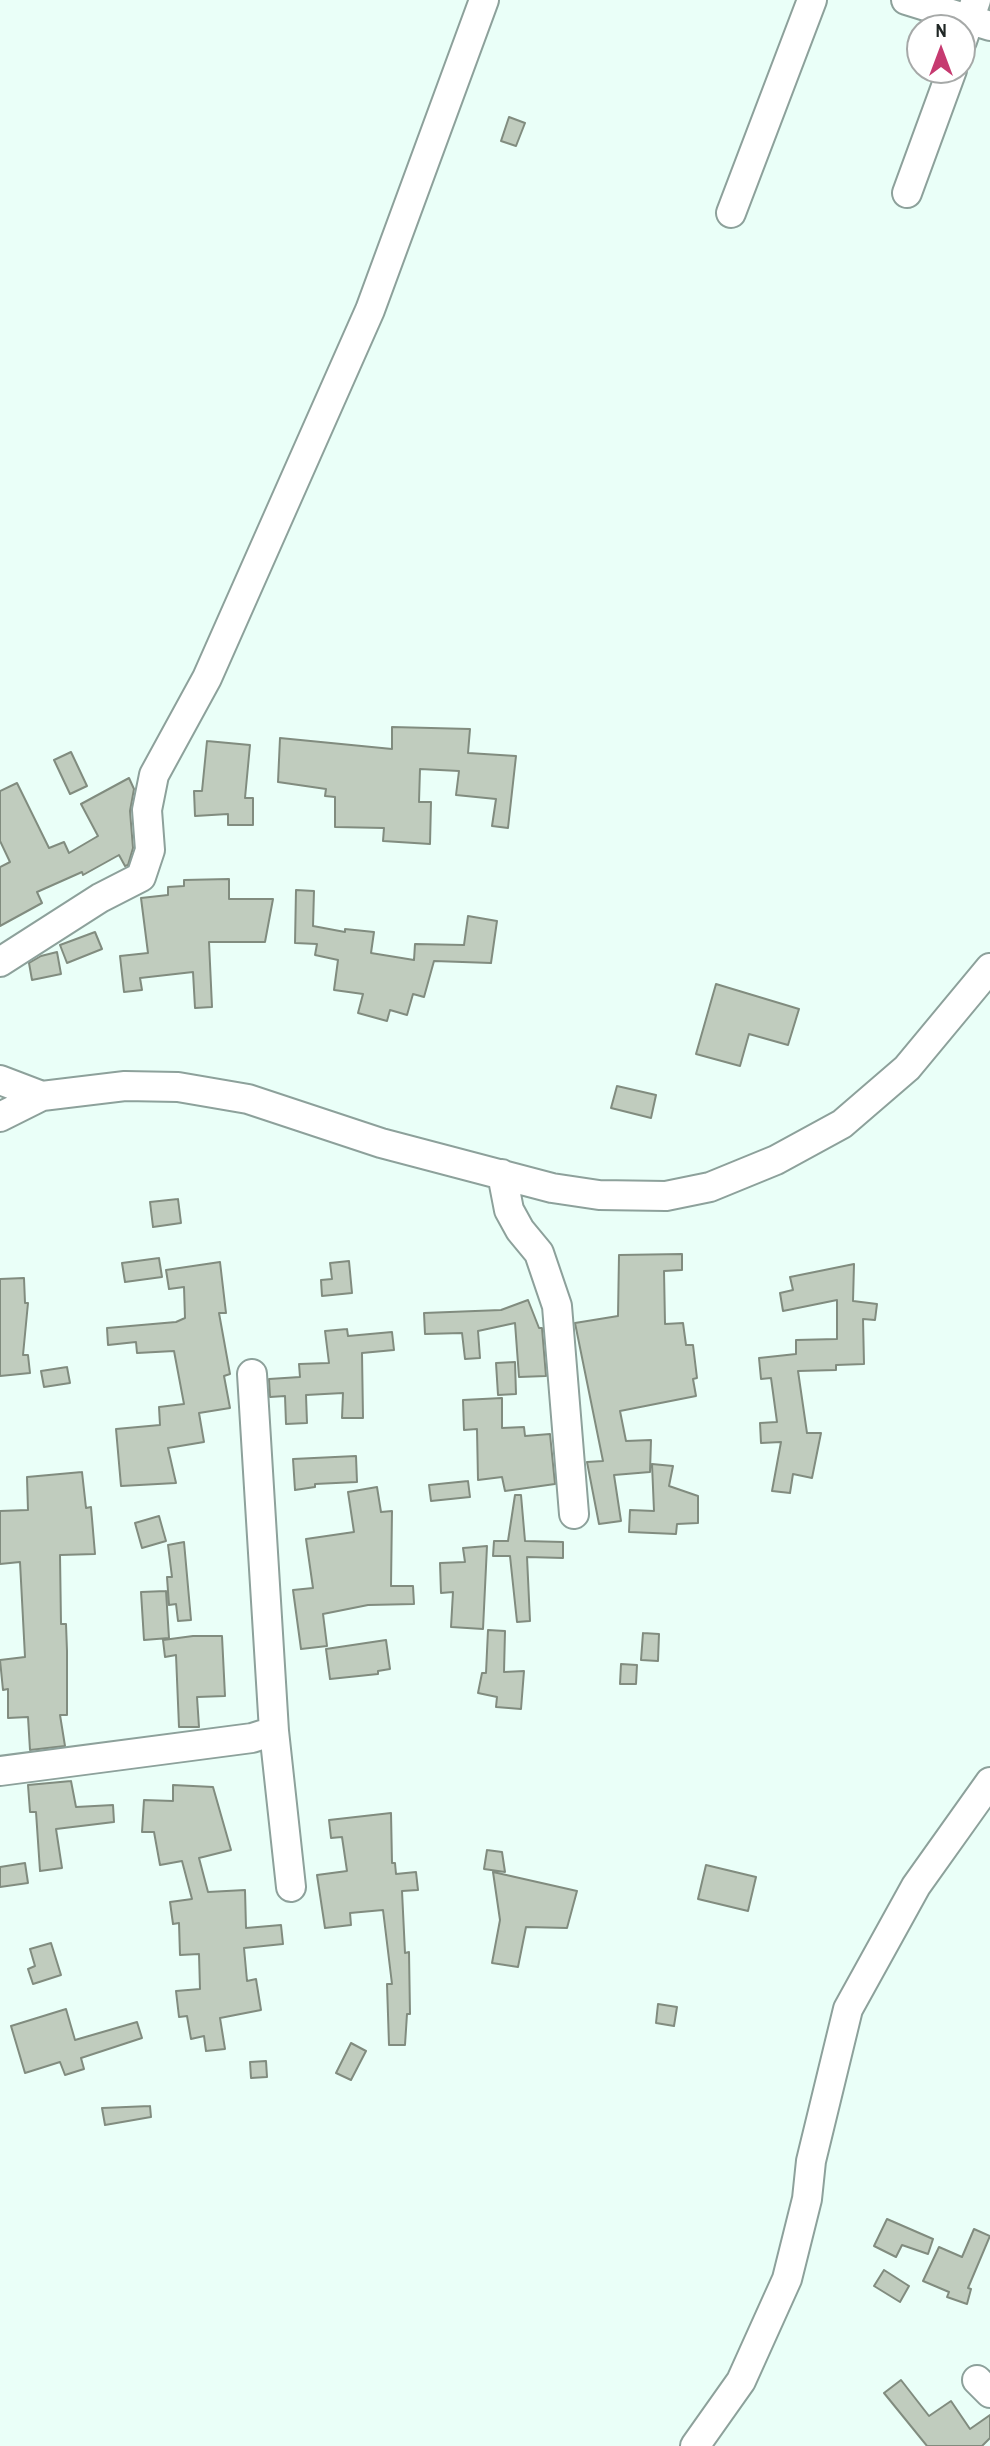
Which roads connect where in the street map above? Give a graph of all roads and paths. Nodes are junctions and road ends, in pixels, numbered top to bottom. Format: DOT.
graph roads {
  1 [pos="484,0"];
  2 [pos="812,0"];
  3 [pos="906,0"];
  4 [pos="950,14"];
  5 [pos="947,84"];
  6 [pos="907,193"];
  7 [pos="731,213"];
  8 [pos="0,962"];
  9 [pos="990,968"];
  10 [pos="0,1080"];
  11 [pos="42,1096"];
  12 [pos="0,1117"];
  13 [pos="502,1174"];
  14 [pos="252,1374"];
  15 [pos="574,1514"];
  16 [pos="274,1731"];
  17 [pos="0,1771"];
  18 [pos="990,1782"];
  19 [pos="290,1887"];
  20 [pos="695,2446"];
  1 -- 8 [label="street"];
  2 -- 7 [label="street"];
  3 -- 4 [label="street"];
  5 -- 6 [label="street"];
  9 -- 13 [label="street"];
  10 -- 11 [label="street"];
  11 -- 12 [label="street"];
  11 -- 13 [label="street"];
  13 -- 15 [label="street"];
  14 -- 16 [label="street"];
  16 -- 17 [label="street"];
  16 -- 19 [label="street"];
  18 -- 20 [label="street"];
}
